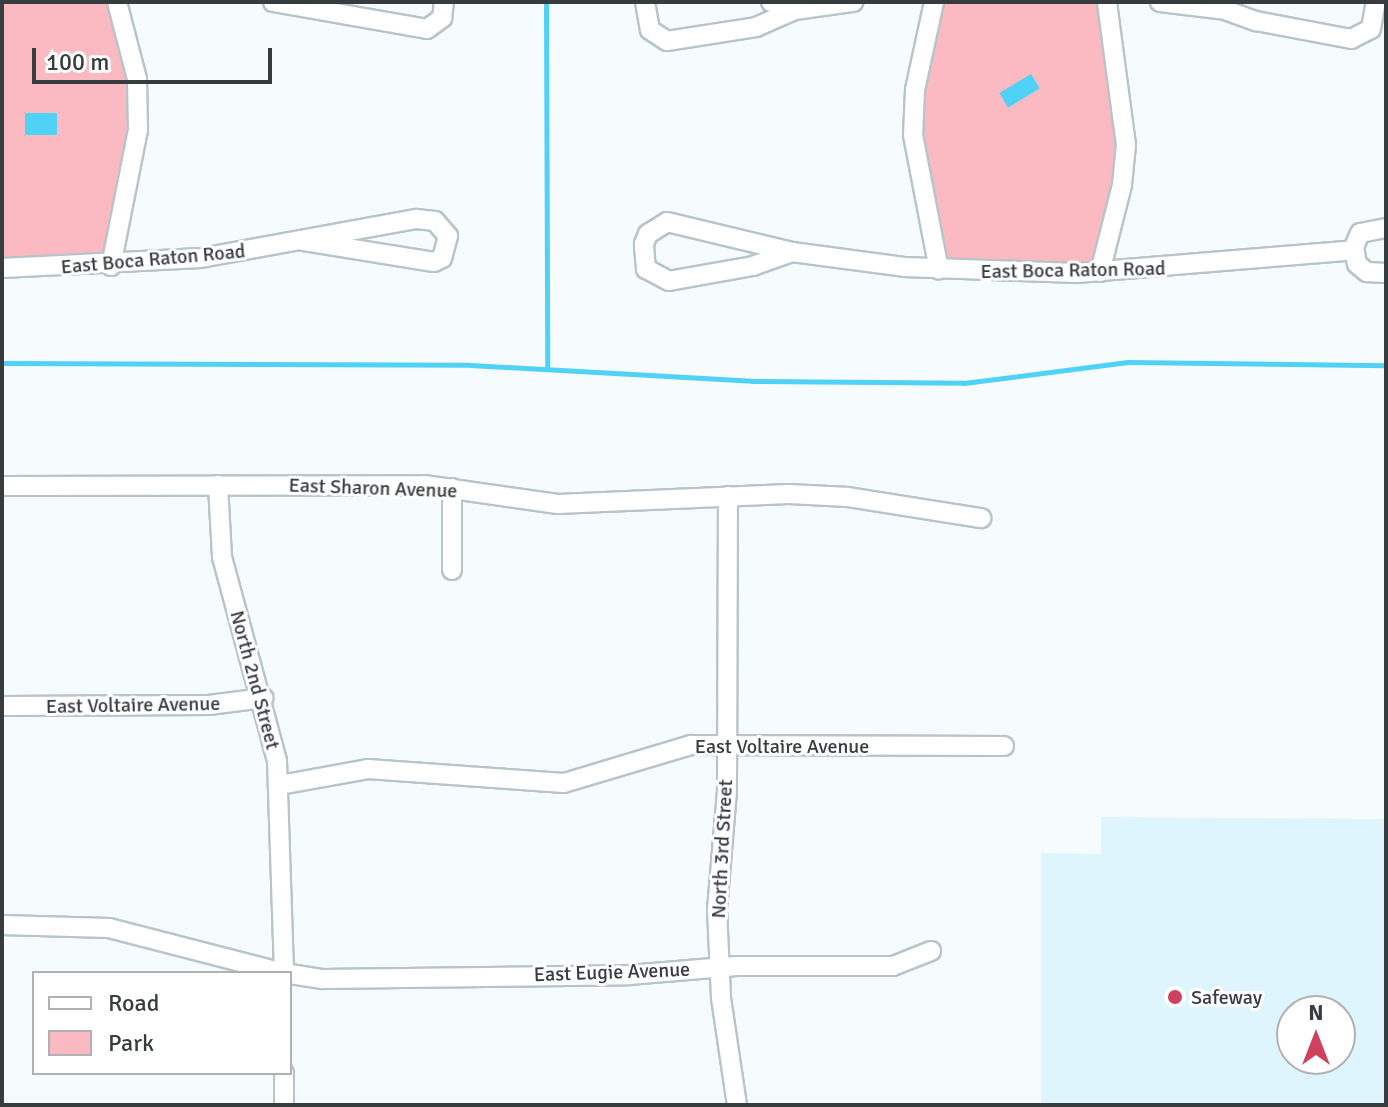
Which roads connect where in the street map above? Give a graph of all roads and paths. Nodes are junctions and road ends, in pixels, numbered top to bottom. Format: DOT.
graph roads {
  1 [pos="117,2"];
  2 [pos="273,2"];
  3 [pos="444,2"];
  4 [pos="645,2"];
  5 [pos="771,2"];
  6 [pos="853,2"];
  7 [pos="934,2"];
  8 [pos="1107,2"];
  9 [pos="1160,2"];
  10 [pos="1376,2"];
  11 [pos="310,4"];
  12 [pos="1234,6"];
  13 [pos="795,10"];
  14 [pos="1386,228"];
  15 [pos="303,241"];
  16 [pos="1354,250"];
  17 [pos="792,252"];
  18 [pos="111,266"];
  19 [pos="2,268"];
  20 [pos="939,270"];
  21 [pos="1100,272"];
  22 [pos="1386,273"];
  23 [pos="218,485"];
  24 [pos="2,486"];
  25 [pos="452,488"];
  26 [pos="728,496"];
  27 [pos="981,518"];
  28 [pos="452,570"];
  29 [pos="264,698"];
  30 [pos="2,706"];
  31 [pos="1004,746"];
  32 [pos="727,747"];
  33 [pos="280,785"];
  34 [pos="2,925"];
  35 [pos="931,951"];
  36 [pos="720,967"];
  37 [pos="276,971"];
  38 [pos="284,971"];
  39 [pos="292,974"];
  40 [pos="284,1075"];
  41 [pos="284,1105"];
  42 [pos="737,1105"];
  1 -- 18 [label="street"];
  2 -- 11 [label="street"];
  3 -- 11 [label="street"];
  4 -- 13 [label="street"];
  5 -- 13 [label="street"];
  6 -- 13 [label="street"];
  7 -- 20 [label="street"];
  8 -- 21 [label="street"];
  9 -- 12 [label="street"];
  10 -- 12 [label="street"];
  14 -- 16 [label="street"];
  15 -- 15 [label="street, East Boca Raton Road"];
  15 -- 18 [label="street, East Boca Raton Road"];
  16 -- 21 [label="street, East Boca Raton Road"];
  16 -- 22 [label="street"];
  17 -- 17 [label="street, East Boca Raton Road"];
  17 -- 20 [label="street, East Boca Raton Road"];
  18 -- 19 [label="street, East Boca Raton Road"];
  20 -- 21 [label="street, East Boca Raton Road"];
  23 -- 24 [label="street, East Sharon Avenue"];
  23 -- 25 [label="street, East Sharon Avenue"];
  23 -- 29 [label="street, North 2nd Street"];
  25 -- 26 [label="street, East Sharon Avenue"];
  25 -- 28 [label="street"];
  26 -- 27 [label="street, East Sharon Avenue"];
  26 -- 32 [label="street, North 3rd Street"];
  29 -- 30 [label="street, East Voltaire Avenue"];
  29 -- 33 [label="street, North 2nd Street"];
  31 -- 32 [label="street, East Voltaire Avenue"];
  32 -- 33 [label="street, East Voltaire Avenue"];
  32 -- 36 [label="street, North 3rd Street"];
  33 -- 38 [label="street, North 2nd Street"];
  34 -- 37 [label="street"];
  35 -- 36 [label="street, East Eugie Avenue"];
  36 -- 39 [label="street, East Eugie Avenue"];
  36 -- 42 [label="street, North 3rd Street"];
  40 -- 41 [label="street"];
}
